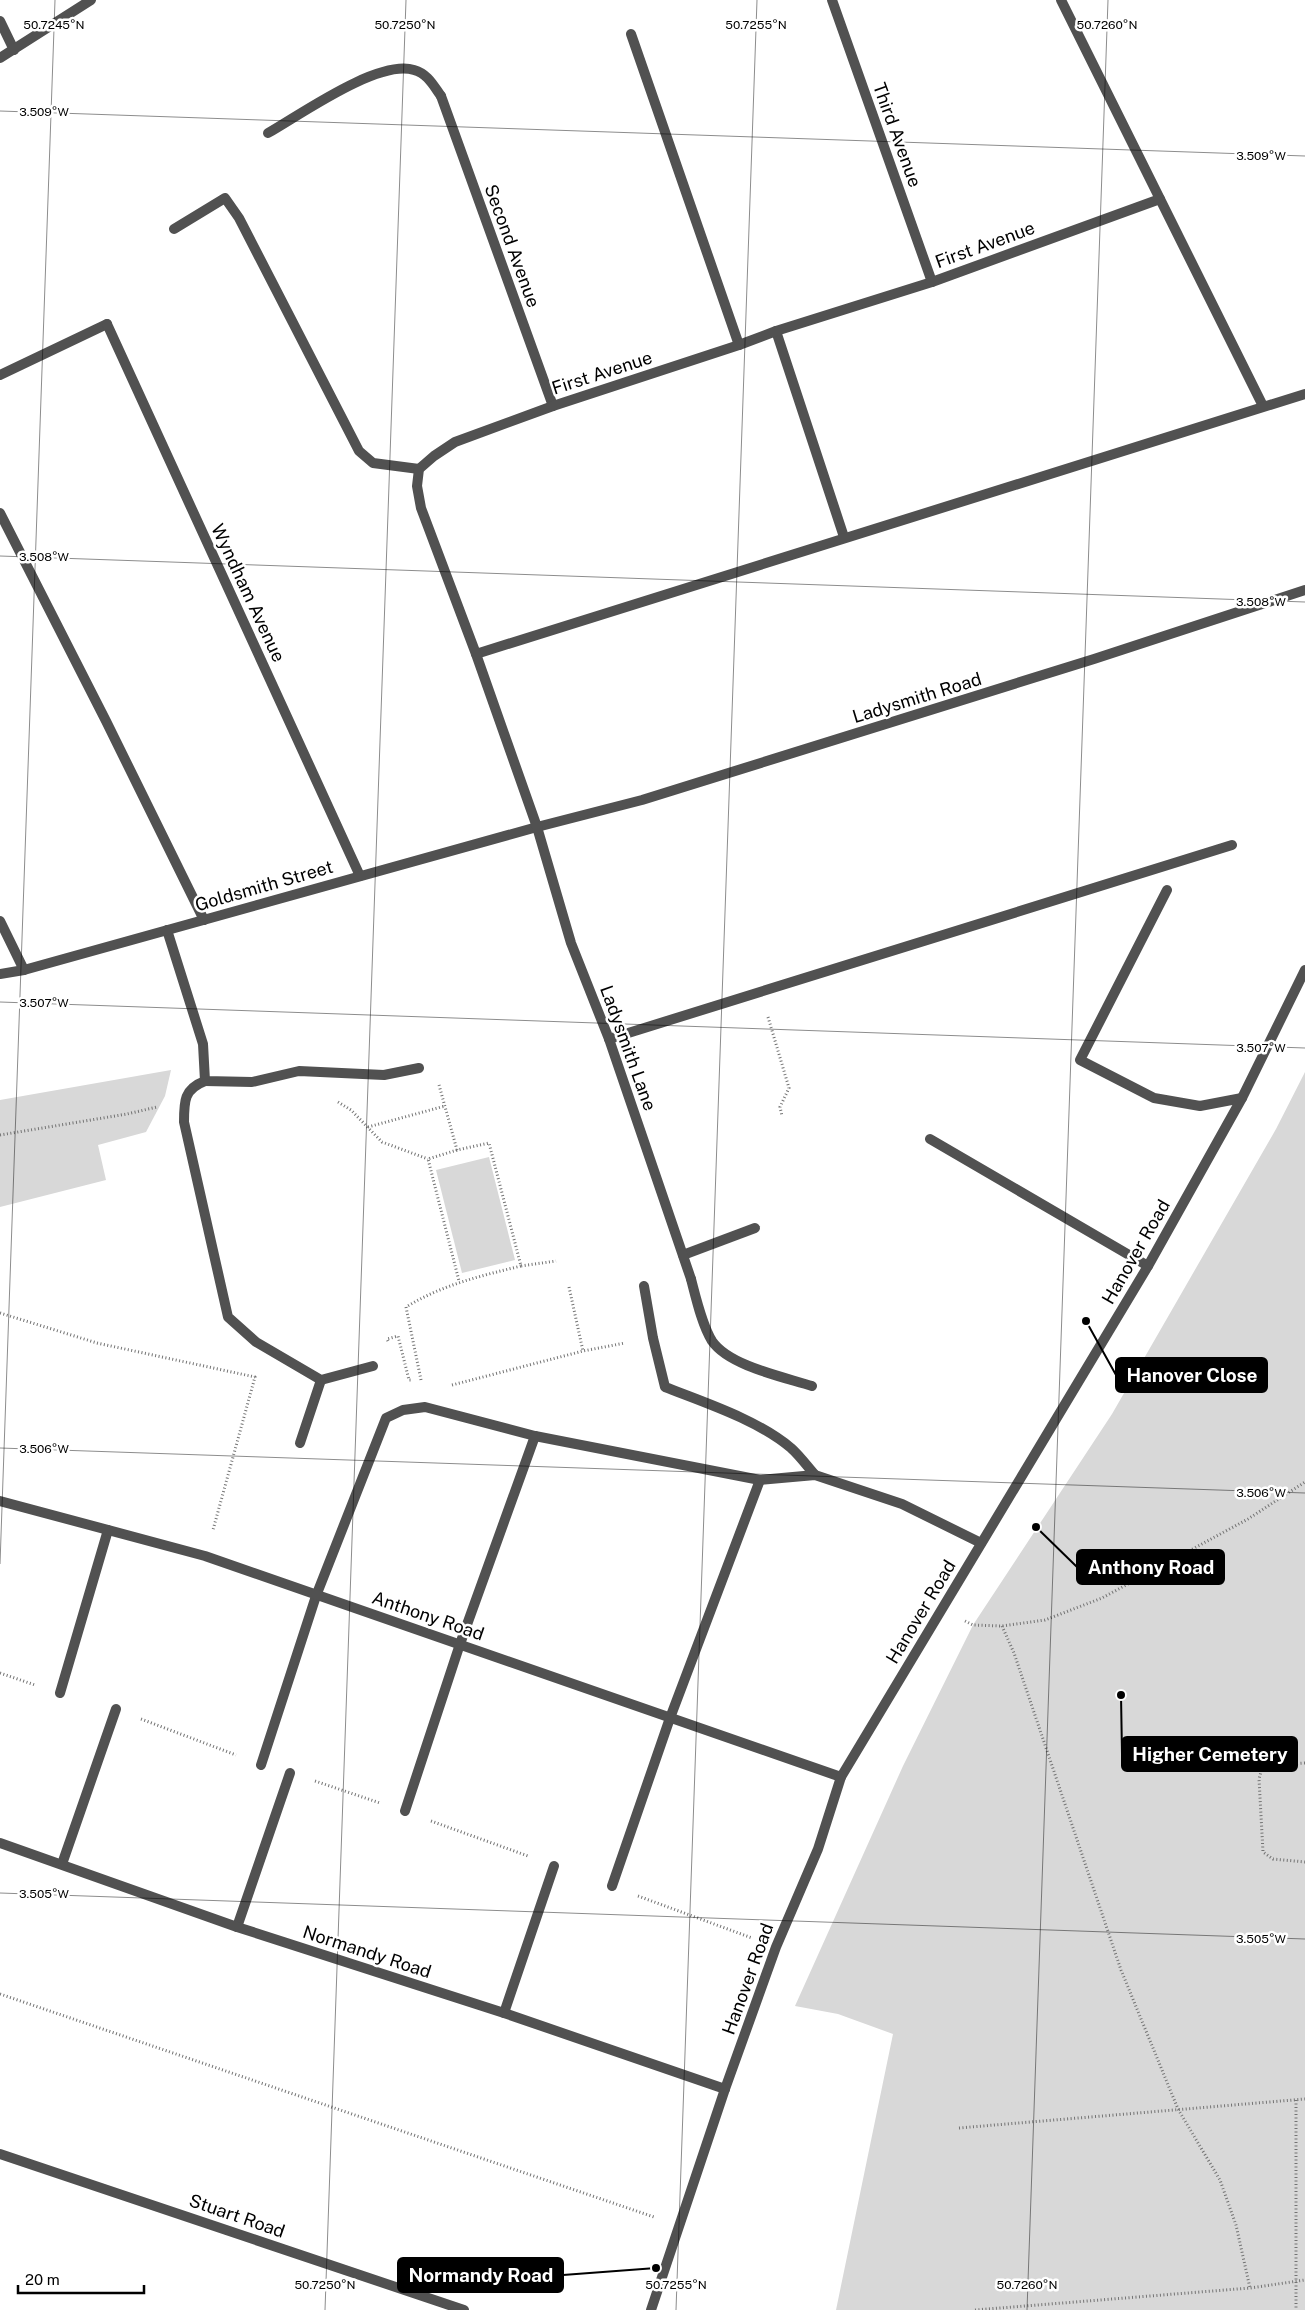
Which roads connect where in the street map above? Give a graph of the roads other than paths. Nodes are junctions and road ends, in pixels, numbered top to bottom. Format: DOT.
graph roads {
  1 [pos="91,0"];
  2 [pos="832,0"];
  3 [pos="1061,0"];
  4 [pos="0,21"];
  5 [pos="631,34"];
  6 [pos="14,50"];
  7 [pos="0,58"];
  8 [pos="268,133"];
  9 [pos="1160,199"];
  10 [pos="174,229"];
  11 [pos="932,282"];
  12 [pos="776,331"];
  13 [pos="739,345"];
  14 [pos="0,376"];
  15 [pos="1305,394"];
  16 [pos="553,406"];
  17 [pos="1263,406"];
  18 [pos="420,469"];
  19 [pos="0,513"];
  20 [pos="844,537"];
  21 [pos="1305,590"];
  22 [pos="476,654"];
  23 [pos="537,827"];
  24 [pos="1232,845"];
  25 [pos="360,876"];
  26 [pos="1167,890"];
  27 [pos="204,920"];
  28 [pos="0,921"];
  29 [pos="167,930"];
  30 [pos="24,970"];
  31 [pos="1305,970"];
  32 [pos="0,974"];
  33 [pos="609,1039"];
  34 [pos="419,1068"];
  35 [pos="205,1080"];
  36 [pos="1242,1098"];
  37 [pos="930,1139"];
  38 [pos="755,1228"];
  39 [pos="683,1254"];
  40 [pos="1148,1266"];
  41 [pos="644,1286"];
  42 [pos="373,1366"];
  43 [pos="321,1380"];
  44 [pos="812,1386"];
  45 [pos="534,1436"];
  46 [pos="300,1443"];
  47 [pos="815,1475"];
  48 [pos="760,1480"];
  49 [pos="0,1501"];
  50 [pos="108,1530"];
  51 [pos="982,1543"];
  52 [pos="316,1596"];
  53 [pos="460,1644"];
  54 [pos="60,1693"];
  55 [pos="116,1709"];
  56 [pos="670,1718"];
  57 [pos="261,1765"];
  58 [pos="290,1773"];
  59 [pos="841,1777"];
  60 [pos="405,1811"];
  61 [pos="0,1843"];
  62 [pos="62,1864"];
  63 [pos="554,1866"];
  64 [pos="612,1886"];
  65 [pos="237,1927"];
  66 [pos="504,2012"];
  67 [pos="725,2089"];
  68 [pos="0,2154"];
  69 [pos="464,2310"];
  70 [pos="651,2310"];
  1 -- 6 [label="street"];
  2 -- 11 [label="street, Third Avenue"];
  3 -- 9 [label="street"];
  4 -- 6 [label="street"];
  5 -- 13 [label="street"];
  6 -- 7 [label="street"];
  8 -- 16 [label="street, Second Avenue"];
  9 -- 11 [label="street, First Avenue"];
  9 -- 17 [label="street"];
  10 -- 18 [label="street"];
  11 -- 12 [label="street, First Avenue"];
  12 -- 13 [label="street, First Avenue"];
  12 -- 20 [label="street"];
  13 -- 16 [label="street, First Avenue"];
  14 -- 25 [label="street, Wyndham Avenue"];
  15 -- 17 [label="street"];
  16 -- 18 [label="street, First Avenue"];
  17 -- 20 [label="street"];
  18 -- 22 [label="street"];
  19 -- 27 [label="street"];
  20 -- 22 [label="street"];
  21 -- 23 [label="street, Ladysmith Road"];
  22 -- 23 [label="street"];
  23 -- 25 [label="street, Goldsmith Street"];
  23 -- 33 [label="street, Ladysmith Lane"];
  24 -- 33 [label="street"];
  25 -- 27 [label="street, Goldsmith Street"];
  26 -- 36 [label="street"];
  27 -- 29 [label="street, Goldsmith Street"];
  28 -- 30 [label="street"];
  29 -- 30 [label="street, Goldsmith Street"];
  29 -- 35 [label="street"];
  30 -- 32 [label="street, Goldsmith Street"];
  31 -- 36 [label="street, Hanover Road"];
  33 -- 39 [label="street, Ladysmith Lane"];
  34 -- 35 [label="street"];
  35 -- 43 [label="street"];
  36 -- 40 [label="street, Hanover Road"];
  37 -- 40 [label="street"];
  38 -- 39 [label="street"];
  39 -- 44 [label="street, Ladysmith Lane"];
  40 -- 51 [label="street, Hanover Road"];
  41 -- 47 [label="street"];
  42 -- 43 [label="street"];
  43 -- 46 [label="street"];
  45 -- 48 [label="street"];
  45 -- 52 [label="street"];
  45 -- 53 [label="street"];
  47 -- 48 [label="street"];
  47 -- 51 [label="street"];
  48 -- 56 [label="street"];
  49 -- 50 [label="street, Anthony Road"];
  50 -- 52 [label="street, Anthony Road"];
  50 -- 54 [label="street"];
  51 -- 59 [label="street, Hanover Road"];
  52 -- 53 [label="street, Anthony Road"];
  52 -- 57 [label="street"];
  53 -- 56 [label="street, Anthony Road"];
  53 -- 60 [label="street"];
  55 -- 62 [label="street"];
  56 -- 59 [label="street, Anthony Road"];
  56 -- 64 [label="street"];
  58 -- 65 [label="street"];
  59 -- 67 [label="street, Hanover Road"];
  61 -- 62 [label="street, Normandy Road"];
  62 -- 65 [label="street, Normandy Road"];
  63 -- 66 [label="street"];
  65 -- 66 [label="street, Normandy Road"];
  66 -- 67 [label="street, Normandy Road"];
  67 -- 70 [label="street, Hanover Road"];
  68 -- 69 [label="street, Stuart Road"];
}
